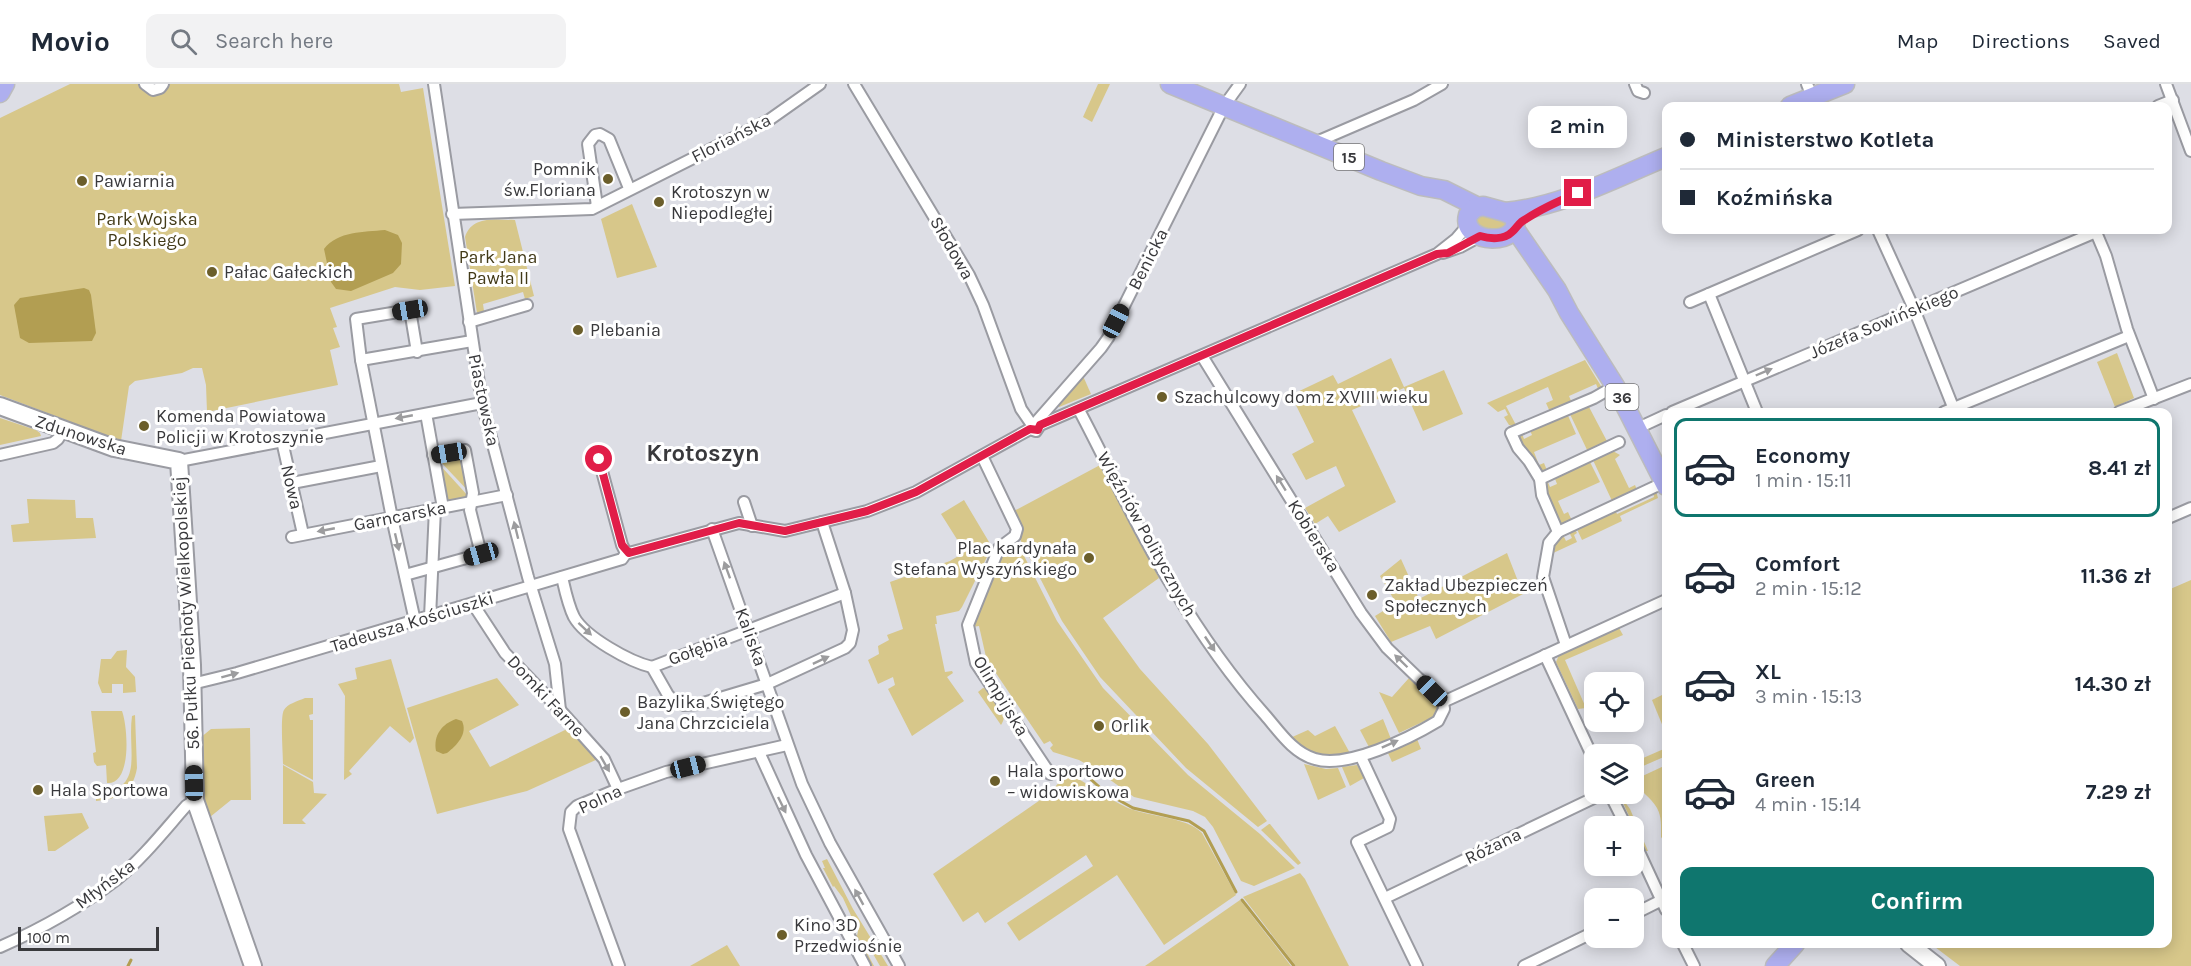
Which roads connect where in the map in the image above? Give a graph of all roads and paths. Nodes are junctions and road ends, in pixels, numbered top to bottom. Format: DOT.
graph roads {
  1 [pos="5,84"];
  2 [pos="145,84"];
  3 [pos="163,84"];
  4 [pos="434,84"];
  5 [pos="820,84"];
  6 [pos="854,84"];
  7 [pos="1170,84"];
  8 [pos="1240,84"];
  9 [pos="1442,84"];
  10 [pos="1635,84"];
  11 [pos="1845,84"];
  12 [pos="2166,84"];
  13 [pos="0,93"];
  14 [pos="1644,93"];
  15 [pos="1812,96"];
  16 [pos="2173,100"];
  17 [pos="2168,102"];
  18 [pos="1224,106"];
  19 [pos="1314,143"];
  20 [pos="2191,151"];
  21 [pos="1662,159"];
  22 [pos="633,186"];
  23 [pos="597,207"];
  24 [pos="452,214"];
  25 [pos="1473,221"];
  26 [pos="1510,226"];
  27 [pos="1849,234"];
  28 [pos="1880,234"];
  29 [pos="2089,234"];
  30 [pos="2097,234"];
  31 [pos="1437,254"];
  32 [pos="1709,294"];
  33 [pos="1689,302"];
  34 [pos="526,305"];
  35 [pos="1914,309"];
  36 [pos="469,322"];
  37 [pos="2129,336"];
  38 [pos="472,341"];
  39 [pos="417,351"];
  40 [pos="1202,356"];
  41 [pos="361,360"];
  42 [pos="1744,381"];
  43 [pos="2191,384"];
  44 [pos="1615,386"];
  45 [pos="2154,399"];
  46 [pos="482,403"];
  47 [pos="0,406"];
  48 [pos="1681,408"];
  49 [pos="1755,408"];
  50 [pos="1950,408"];
  51 [pos="1958,408"];
  52 [pos="2130,408"];
  53 [pos="1079,410"];
  54 [pos="1662,417"];
  55 [pos="427,419"];
  56 [pos="374,423"];
  57 [pos="1034,424"];
  58 [pos="1638,428"];
  59 [pos="64,429"];
  60 [pos="282,441"];
  61 [pos="1619,442"];
  62 [pos="0,455"];
  63 [pos="433,455"];
  64 [pos="979,457"];
  65 [pos="599,459"];
  66 [pos="178,461"];
  67 [pos="381,466"];
  68 [pos="1662,476"];
  69 [pos="1539,479"];
  70 [pos="292,483"];
  71 [pos="1662,486"];
  72 [pos="507,495"];
  73 [pos="472,502"];
  74 [pos="744,502"];
  75 [pos="439,508"];
  76 [pos="2191,508"];
  77 [pos="2172,516"];
  78 [pos="392,518"];
  79 [pos="822,522"];
  80 [pos="752,526"];
  81 [pos="712,529"];
  82 [pos="1558,532"];
  83 [pos="297,536"];
  84 [pos="627,552"];
  85 [pos="434,567"];
  86 [pos="405,575"];
  87 [pos="562,577"];
  88 [pos="531,586"];
  89 [pos="845,593"];
  90 [pos="1662,602"];
  91 [pos="473,604"];
  92 [pos="430,616"];
  93 [pos="415,621"];
  94 [pos="748,631"];
  95 [pos="1566,645"];
  96 [pos="1545,655"];
  97 [pos="652,666"];
  98 [pos="192,684"];
  99 [pos="767,684"];
  100 [pos="1443,702"];
  101 [pos="560,710"];
  102 [pos="1587,744"];
  103 [pos="787,745"];
  104 [pos="759,752"];
  105 [pos="1361,757"];
  106 [pos="1050,774"];
  107 [pos="618,789"];
  108 [pos="195,800"];
  109 [pos="1584,803"];
  110 [pos="1644,862"];
  111 [pos="1385,898"];
  112 [pos="1662,901"];
  113 [pos="1662,906"];
  114 [pos="1644,911"];
  115 [pos="1584,937"];
  116 [pos="0,947"];
  117 [pos="1685,948"];
  118 [pos="1914,948"];
  119 [pos="253,966"];
  120 [pos="619,966"];
  121 [pos="865,966"];
  122 [pos="899,966"];
  123 [pos="1417,966"];
  124 [pos="1524,966"];
  125 [pos="1694,966"];
  126 [pos="1937,966"];
  1 -- 13 [label="main road"];
  2 -- 3 [label="street"];
  4 -- 24 [label="street, Piastowska"];
  5 -- 22 [label="street, Floriańska"];
  6 -- 57 [label="street, Słodowa"];
  7 -- 18 [label="main road, 15"];
  8 -- 18 [label="street, Benicka"];
  9 -- 19 [label="street"];
  10 -- 14 [label="street"];
  11 -- 15 [label="main road"];
  12 -- 16 [label="street"];
  16 -- 17 [label="street"];
  16 -- 20 [label="street"];
  18 -- 19 [label="main road, 15"];
  18 -- 57 [label="street, Benicka"];
  19 -- 25 [label="main road, 15"];
  21 -- 26 [label="main road, 15"];
  22 -- 23 [label="street, Floriańska"];
  22 -- 23 [label="street"];
  23 -- 24 [label="street, Floriańska"];
  24 -- 36 [label="street, Piastowska"];
  25 -- 26 [label="main road, 15"];
  25 -- 26 [label="main road, 15"];
  25 -- 31 [label="street"];
  25 -- 31 [label="street"];
  26 -- 44 [label="main road, 36"];
  27 -- 32 [label="street"];
  28 -- 35 [label="street"];
  29 -- 35 [label="street, Józefa Sowińskiego"];
  30 -- 37 [label="street"];
  31 -- 40 [label="street"];
  32 -- 33 [label="street"];
  32 -- 42 [label="street"];
  34 -- 36 [label="street"];
  42 -- 35 [label="street, Józefa Sowińskiego, one-way"];
  35 -- 50 [label="street"];
  36 -- 38 [label="street, Piastowska"];
  37 -- 45 [label="street"];
  37 -- 51 [label="street"];
  38 -- 39 [label="street"];
  38 -- 46 [label="street, Piastowska"];
  39 -- 41 [label="street"];
  39 -- 41 [label="street"];
  40 -- 53 [label="street"];
  100 -- 40 [label="street, Kobierska, one-way"];
  41 -- 56 [label="street"];
  42 -- 48 [label="street, Józefa Sowińskiego"];
  42 -- 49 [label="street"];
  43 -- 45 [label="street"];
  44 -- 58 [label="main road, 36"];
  44 -- 69 [label="street"];
  45 -- 52 [label="street"];
  46 -- 56 [label="street, Zdunowska, one-way"];
  46 -- 72 [label="street, Piastowska"];
  47 -- 59 [label="street, Zdunowska"];
  53 -- 57 [label="street"];
  53 -- 105 [label="street, Więźniów Politycznych, one-way"];
  54 -- 58 [label="street"];
  55 -- 63 [label="street"];
  56 -- 60 [label="street, Zdunowska"];
  56 -- 67 [label="street"];
  57 -- 64 [label="street, Tadeusza Kościuszki"];
  58 -- 68 [label="main road, 36"];
  59 -- 62 [label="street"];
  59 -- 66 [label="street, Zdunowska"];
  60 -- 66 [label="street, Zdunowska"];
  60 -- 70 [label="street, Nowa"];
  61 -- 69 [label="street"];
  63 -- 73 [label="street"];
  63 -- 75 [label="street"];
  64 -- 79 [label="street, Tadeusza Kościuszki"];
  64 -- 106 [label="street, Olimpijska"];
  65 -- 84 [label="street"];
  66 -- 98 [label="street, 56. Pułku Piechoty Wielkopolskiej"];
  67 -- 70 [label="street"];
  67 -- 78 [label="street"];
  69 -- 82 [label="street"];
  70 -- 83 [label="street, Nowa"];
  71 -- 82 [label="street"];
  72 -- 73 [label="street, Garncarska"];
  88 -- 72 [label="street, Piastowska, one-way"];
  73 -- 75 [label="street, Garncarska"];
  73 -- 85 [label="street"];
  74 -- 80 [label="street"];
  75 -- 78 [label="street, Garncarska"];
  75 -- 85 [label="street"];
  76 -- 77 [label="street"];
  78 -- 83 [label="street, Garncarska, one-way"];
  78 -- 86 [label="street, one-way"];
  79 -- 80 [label="street, Tadeusza Kościuszki"];
  79 -- 89 [label="street"];
  80 -- 81 [label="street, Tadeusza Kościuszki"];
  81 -- 84 [label="street, Tadeusza Kościuszki"];
  94 -- 81 [label="street, Kaliska, one-way"];
  82 -- 95 [label="street"];
  84 -- 87 [label="street, Tadeusza Kościuszki"];
  85 -- 86 [label="street"];
  85 -- 92 [label="street"];
  86 -- 93 [label="street"];
  87 -- 88 [label="street, Tadeusza Kościuszki"];
  87 -- 97 [label="street, one-way"];
  88 -- 91 [label="street, Tadeusza Kościuszki"];
  88 -- 101 [label="street, Piastowska"];
  89 -- 94 [label="street, Gołębia"];
  99 -- 89 [label="street, one-way"];
  90 -- 95 [label="street"];
  91 -- 92 [label="street, Tadeusza Kościuszki"];
  91 -- 101 [label="street, Domki Farne"];
  92 -- 93 [label="street, Tadeusza Kościuszki"];
  98 -- 93 [label="street, Tadeusza Kościuszki, one-way"];
  94 -- 97 [label="street, Gołębia"];
  94 -- 99 [label="street, Kaliska"];
  95 -- 96 [label="street"];
  96 -- 100 [label="street"];
  96 -- 102 [label="street"];
  97 -- 99 [label="street"];
  98 -- 108 [label="street, 56. Pułku Piechoty Wielkopolskiej"];
  99 -- 103 [label="street, Kaliska"];
  105 -- 100 [label="street, Więźniów Politycznych, one-way"];
  101 -- 107 [label="street, Domki Farne, one-way"];
  103 -- 104 [label="street, Polna"];
  122 -- 103 [label="street, Kaliska, one-way"];
  104 -- 107 [label="street, Polna"];
  104 -- 121 [label="street, one-way"];
  105 -- 111 [label="street"];
  107 -- 120 [label="street, Polna"];
  108 -- 116 [label="street, Młyńska"];
  108 -- 119 [label="street, 56. Pułku Piechoty Wielkopolskiej"];
  109 -- 111 [label="street, Różana"];
  110 -- 112 [label="street"];
  111 -- 123 [label="street"];
  113 -- 114 [label="street"];
  115 -- 124 [label="street"];
  117 -- 125 [label="street"];
  118 -- 126 [label="street"];
}
